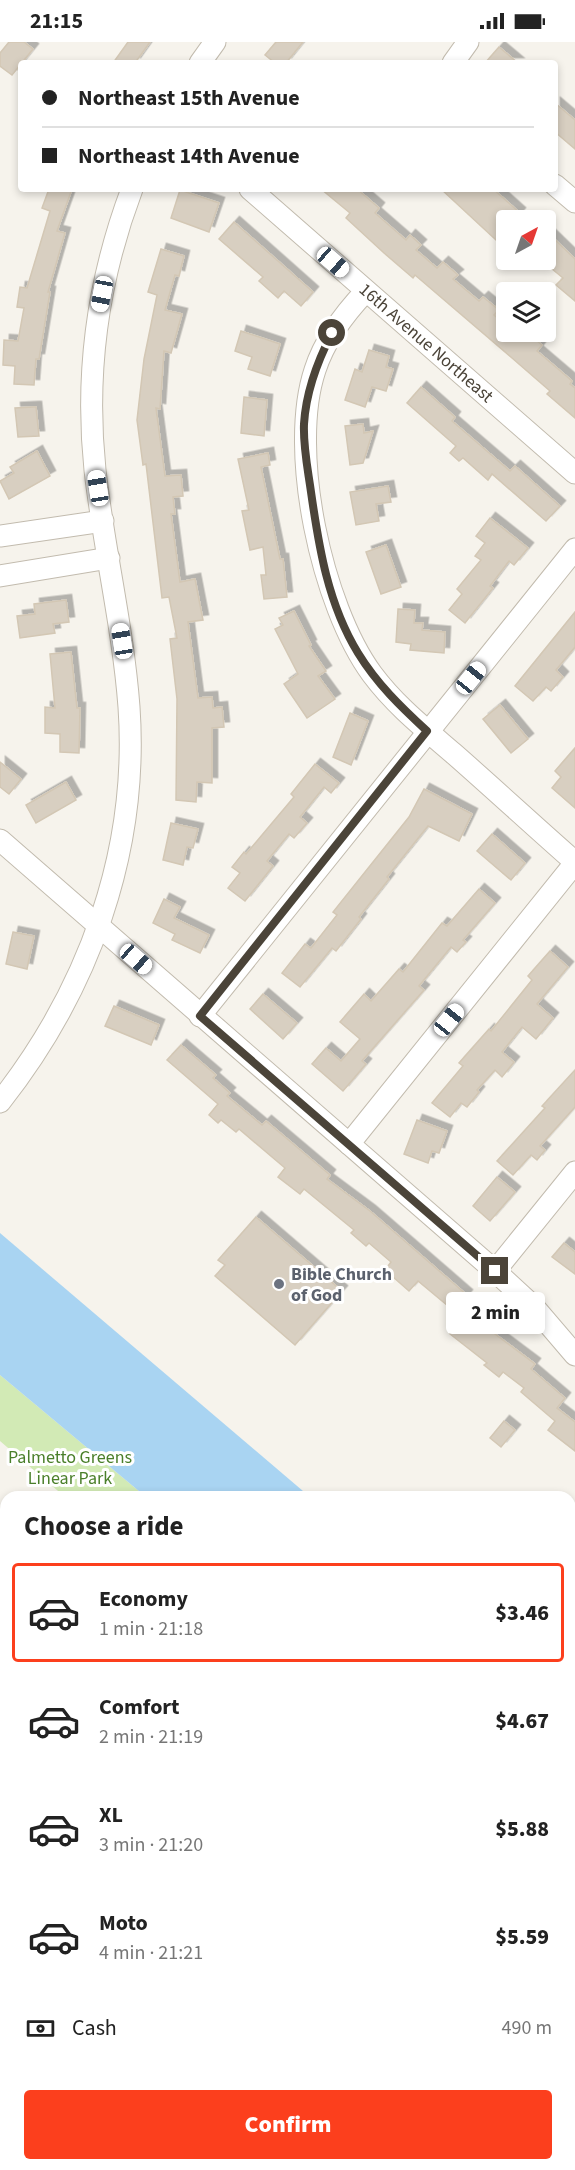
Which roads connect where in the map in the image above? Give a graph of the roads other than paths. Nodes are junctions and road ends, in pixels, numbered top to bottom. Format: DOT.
graph roads {
  1 [pos="215,42"];
  2 [pos="468,42"];
  3 [pos="202,60"];
  4 [pos="455,60"];
  5 [pos="558,188"];
  6 [pos="131,192"];
  7 [pos="253,192"];
  8 [pos="575,202"];
  9 [pos="366,291"];
  10 [pos="575,473"];
  11 [pos="103,521"];
  12 [pos="0,537"];
  13 [pos="575,549"];
  14 [pos="109,558"];
  15 [pos="0,576"];
  16 [pos="427,731"];
  17 [pos="0,840"];
  18 [pos="575,862"];
  19 [pos="98,926"];
  20 [pos="200,1016"];
  21 [pos="0,1101"];
  22 [pos="349,1144"];
  23 [pos="575,1172"];
  24 [pos="495,1271"];
  25 [pos="575,1355"];
  1 -- 3 [label="street"];
  2 -- 4 [label="street"];
  5 -- 8 [label="street"];
  6 -- 11 [label="street"];
  7 -- 9 [label="street, 16th Avenue Northeast"];
  9 -- 10 [label="street, 16th Avenue Northeast"];
  9 -- 16 [label="street"];
  11 -- 12 [label="street"];
  11 -- 14 [label="street"];
  13 -- 16 [label="street"];
  14 -- 15 [label="street"];
  14 -- 19 [label="street"];
  16 -- 18 [label="street"];
  16 -- 20 [label="street"];
  17 -- 19 [label="street"];
  18 -- 22 [label="street"];
  19 -- 20 [label="street"];
  19 -- 21 [label="street"];
  20 -- 22 [label="street"];
  22 -- 24 [label="street"];
  23 -- 24 [label="street"];
  24 -- 25 [label="street"];
}
